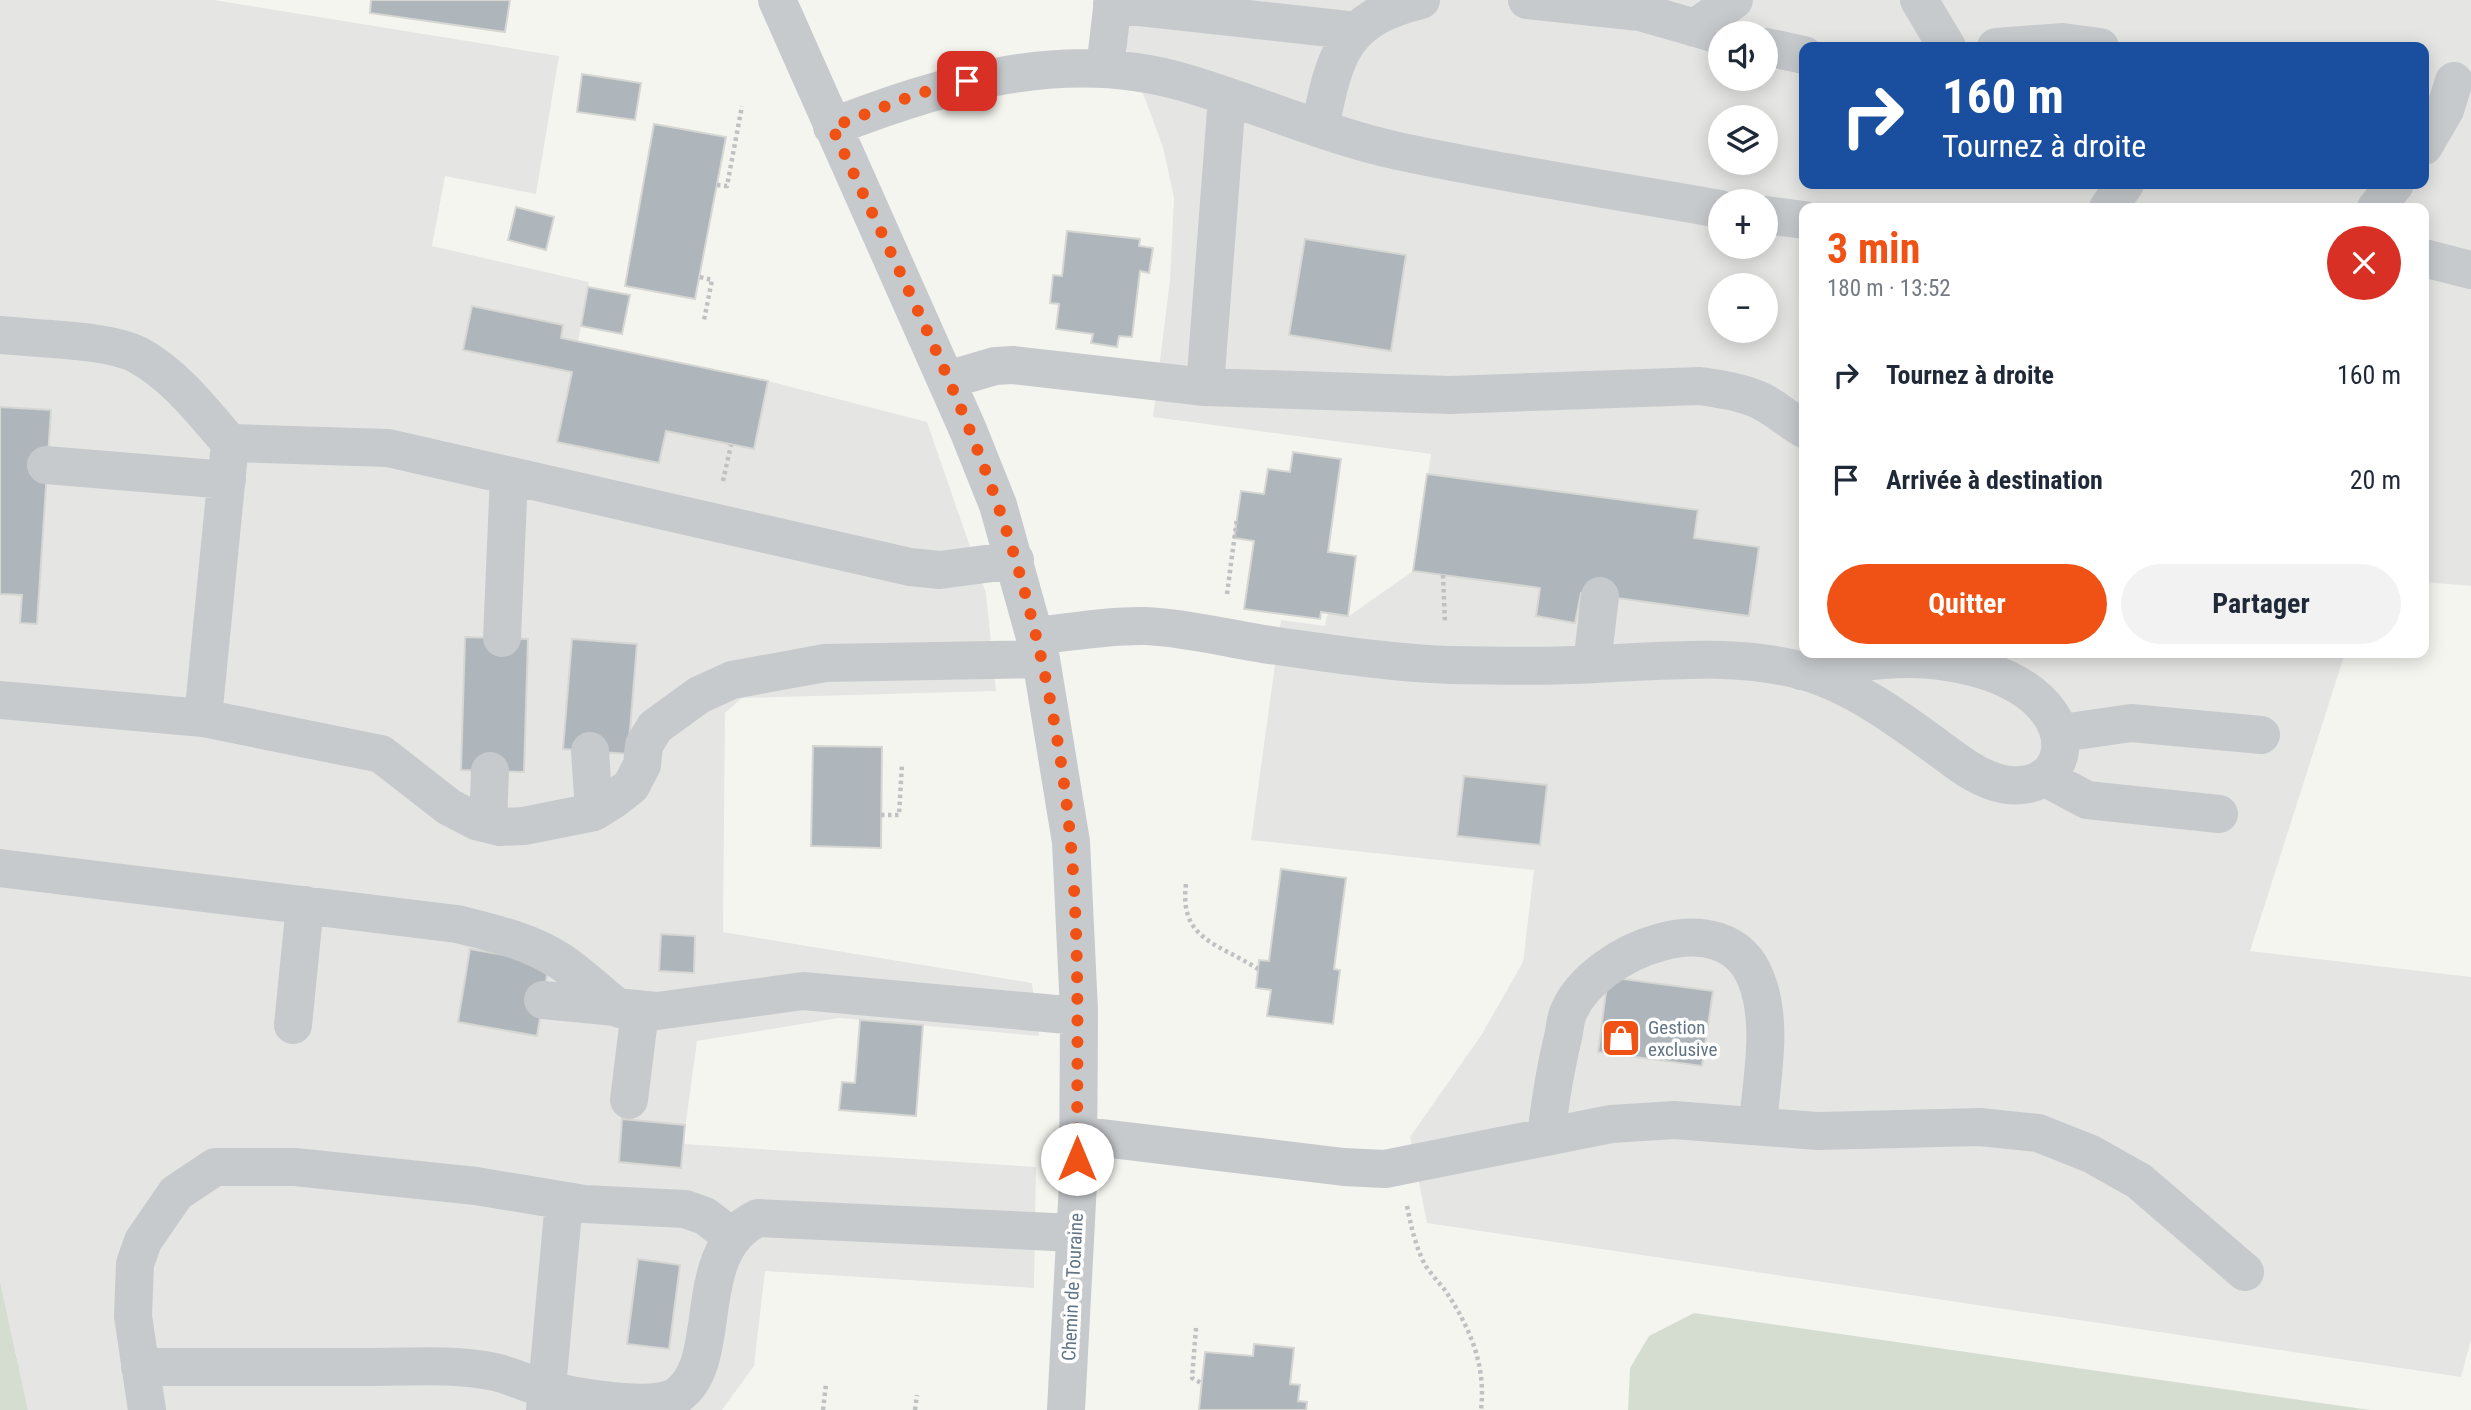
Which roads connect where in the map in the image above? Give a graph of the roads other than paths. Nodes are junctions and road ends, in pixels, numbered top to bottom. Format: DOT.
graph roads {
  1 [pos="778,0"];
  2 [pos="1421,0"];
  3 [pos="1527,0"];
  4 [pos="1734,0"];
  5 [pos="1919,0"];
  6 [pos="1112,2"];
  7 [pos="1716,21"];
  8 [pos="1356,31"];
  9 [pos="1708,31"];
  10 [pos="1944,42"];
  11 [pos="1778,50"];
  12 [pos="1799,54"];
  13 [pos="1105,69"];
  14 [pos="2449,81"];
  15 [pos="1227,97"];
  16 [pos="832,127"];
  17 [pos="1320,127"];
  18 [pos="2429,137"];
  19 [pos="2391,189"];
  20 [pos="2380,203"];
  21 [pos="1708,207"];
  22 [pos="1778,217"];
  23 [pos="1799,219"];
  24 [pos="2429,259"];
  25 [pos="2471,270"];
  26 [pos="0,335"];
  27 [pos="947,380"];
  28 [pos="1205,387"];
  29 [pos="1799,426"];
  30 [pos="228,462"];
  31 [pos="47,466"];
  32 [pos="509,476"];
  33 [pos="1015,560"];
  34 [pos="1600,596"];
  35 [pos="502,638"];
  36 [pos="1038,647"];
  37 [pos="1592,664"];
  38 [pos="1801,671"];
  39 [pos="0,700"];
  40 [pos="203,718"];
  41 [pos="2062,733"];
  42 [pos="2261,735"];
  43 [pos="590,751"];
  44 [pos="490,771"];
  45 [pos="2044,777"];
  46 [pos="594,812"];
  47 [pos="2219,814"];
  48 [pos="488,824"];
  49 [pos="0,868"];
  50 [pos="305,905"];
  51 [pos="543,1000"];
  52 [pos="630,1010"];
  53 [pos="1079,1016"];
  54 [pos="293,1025"];
  55 [pos="629,1100"];
  56 [pos="1758,1126"];
  57 [pos="1077,1135"];
  58 [pos="1546,1136"];
  59 [pos="564,1201"];
  60 [pos="1075,1233"];
  61 [pos="732,1236"];
  62 [pos="2245,1272"];
  63 [pos="140,1367"];
  64 [pos="546,1400"];
  65 [pos="688,1400"];
  66 [pos="147,1410"];
  67 [pos="1066,1410"];
  1 -- 16 [label="street, Chemin de Touraine"];
  2 -- 8 [label="street"];
  3 -- 9 [label="street"];
  4 -- 7 [label="street"];
  5 -- 10 [label="street"];
  6 -- 8 [label="street"];
  6 -- 13 [label="street"];
  8 -- 17 [label="street"];
  11 -- 12 [label="street"];
  13 -- 15 [label="street"];
  13 -- 16 [label="street"];
  14 -- 18 [label="street"];
  15 -- 17 [label="street"];
  15 -- 28 [label="street"];
  16 -- 27 [label="street, Chemin de Touraine"];
  17 -- 21 [label="street"];
  19 -- 20 [label="street"];
  22 -- 23 [label="street"];
  24 -- 25 [label="street"];
  26 -- 30 [label="street"];
  27 -- 28 [label="street"];
  27 -- 33 [label="street, Chemin de Touraine"];
  28 -- 29 [label="street"];
  30 -- 31 [label="street"];
  30 -- 32 [label="street"];
  30 -- 40 [label="street"];
  32 -- 33 [label="street"];
  32 -- 35 [label="street"];
  33 -- 36 [label="street, Chemin de Touraine"];
  34 -- 37 [label="street"];
  36 -- 37 [label="street"];
  36 -- 46 [label="street"];
  36 -- 53 [label="street, Chemin de Touraine"];
  37 -- 38 [label="street"];
  38 -- 41 [label="street"];
  38 -- 45 [label="street"];
  39 -- 40 [label="street"];
  40 -- 48 [label="street"];
  41 -- 42 [label="street"];
  41 -- 45 [label="street"];
  43 -- 46 [label="street"];
  44 -- 48 [label="street"];
  45 -- 47 [label="street"];
  46 -- 48 [label="street"];
  49 -- 50 [label="street"];
  50 -- 52 [label="street"];
  50 -- 54 [label="street"];
  51 -- 52 [label="street"];
  52 -- 53 [label="street"];
  52 -- 55 [label="street"];
  53 -- 57 [label="street, Chemin de Touraine"];
  56 -- 58 [label="street"];
  56 -- 58 [label="street"];
  56 -- 62 [label="street"];
  57 -- 58 [label="street"];
  57 -- 60 [label="street, Chemin de Touraine"];
  59 -- 61 [label="street"];
  59 -- 63 [label="street"];
  59 -- 64 [label="street"];
  60 -- 61 [label="street"];
  60 -- 67 [label="street, Chemin de Touraine"];
  61 -- 65 [label="street"];
  63 -- 64 [label="street"];
  63 -- 66 [label="street"];
  64 -- 65 [label="street"];
}
